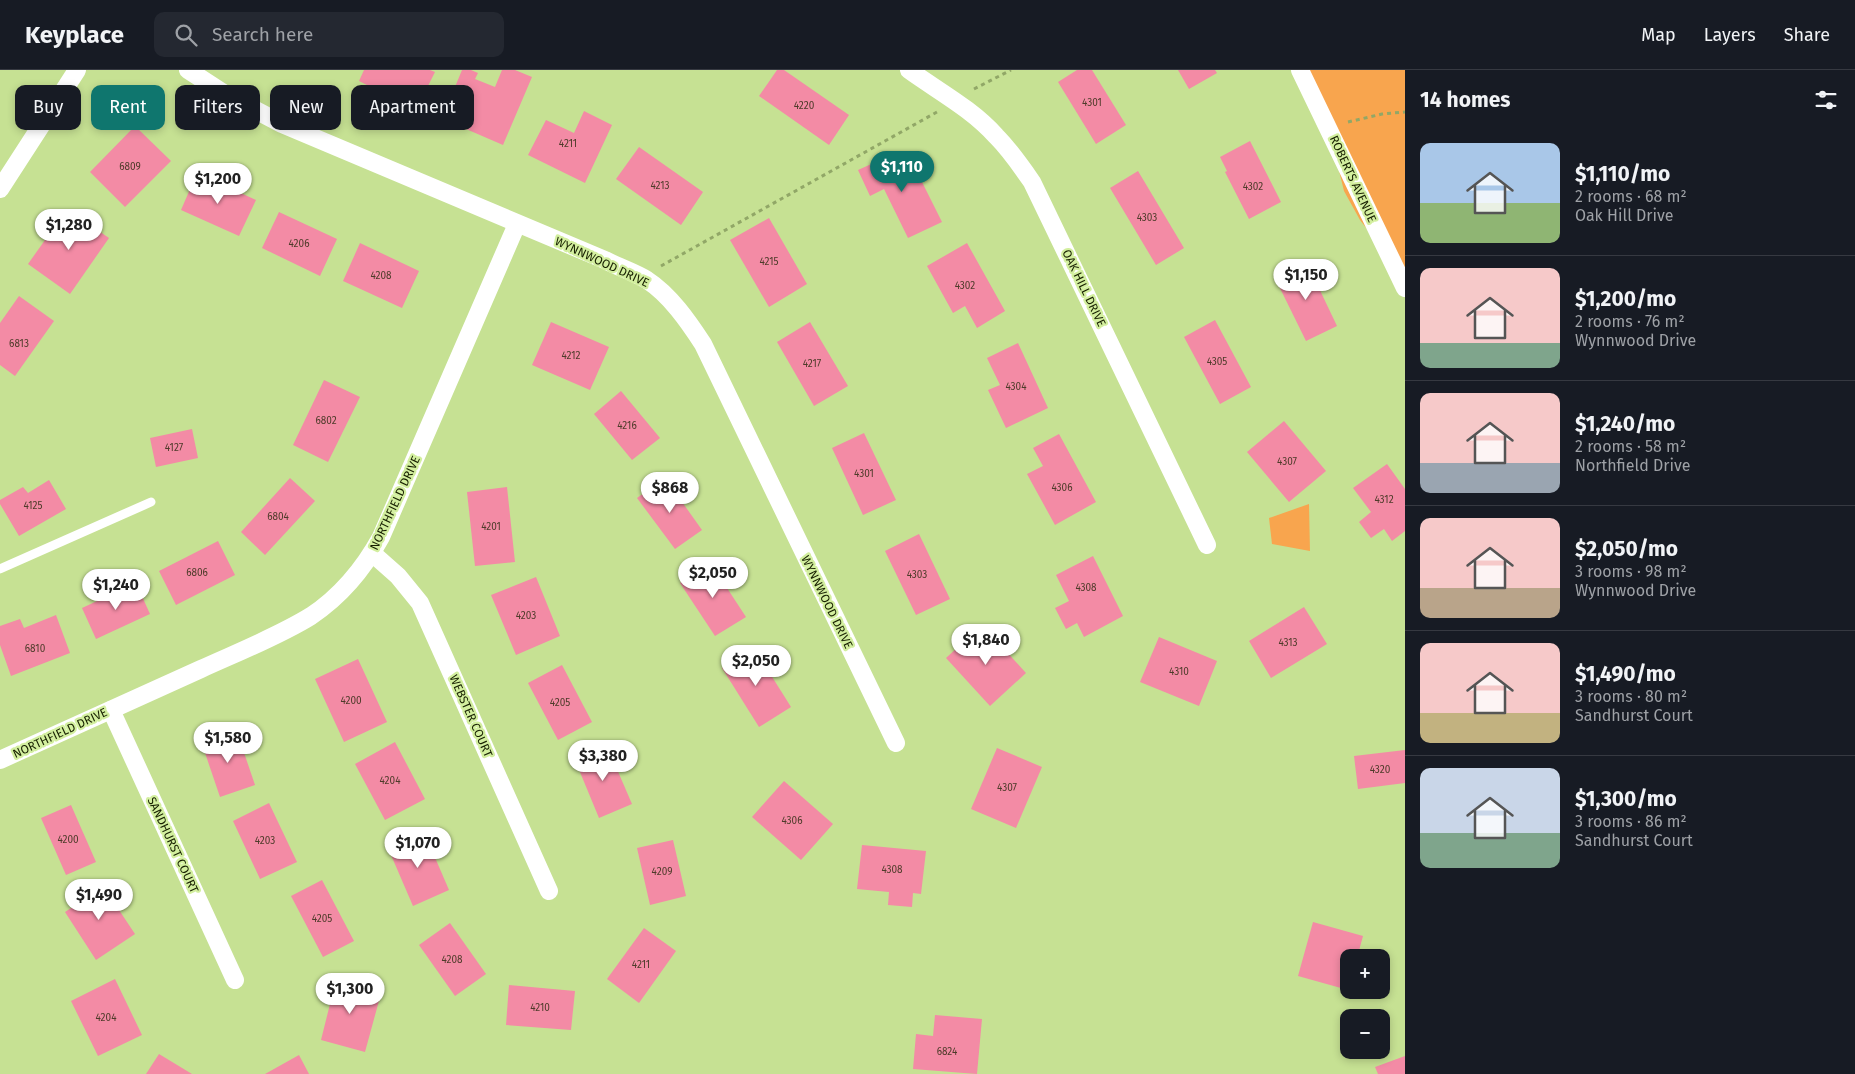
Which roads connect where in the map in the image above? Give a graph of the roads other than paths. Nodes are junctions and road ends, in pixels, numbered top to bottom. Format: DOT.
graph roads {
  1 [pos="77,70"];
  2 [pos="188,70"];
  3 [pos="909,70"];
  4 [pos="1300,70"];
  5 [pos="0,189"];
  6 [pos="517,224"];
  7 [pos="1405,288"];
  8 [pos="151,502"];
  9 [pos="1208,545"];
  10 [pos="372,554"];
  11 [pos="0,569"];
  12 [pos="111,710"];
  13 [pos="896,744"];
  14 [pos="0,760"];
  15 [pos="549,892"];
  16 [pos="235,980"];
  1 -- 5 [label="street"];
  2 -- 6 [label="street, WYNNWOOD DRIVE"];
  3 -- 9 [label="street, OAK HILL DRIVE"];
  4 -- 7 [label="street, ROBERTS AVENUE"];
  6 -- 10 [label="street, NORTHFIELD DRIVE"];
  6 -- 13 [label="street, WYNNWOOD DRIVE"];
  8 -- 11 [label="lane"];
  10 -- 12 [label="street, NORTHFIELD DRIVE"];
  10 -- 15 [label="street, WEBSTER COURT"];
  12 -- 14 [label="street, NORTHFIELD DRIVE"];
  12 -- 16 [label="street, SANDHURST COURT"];
}
